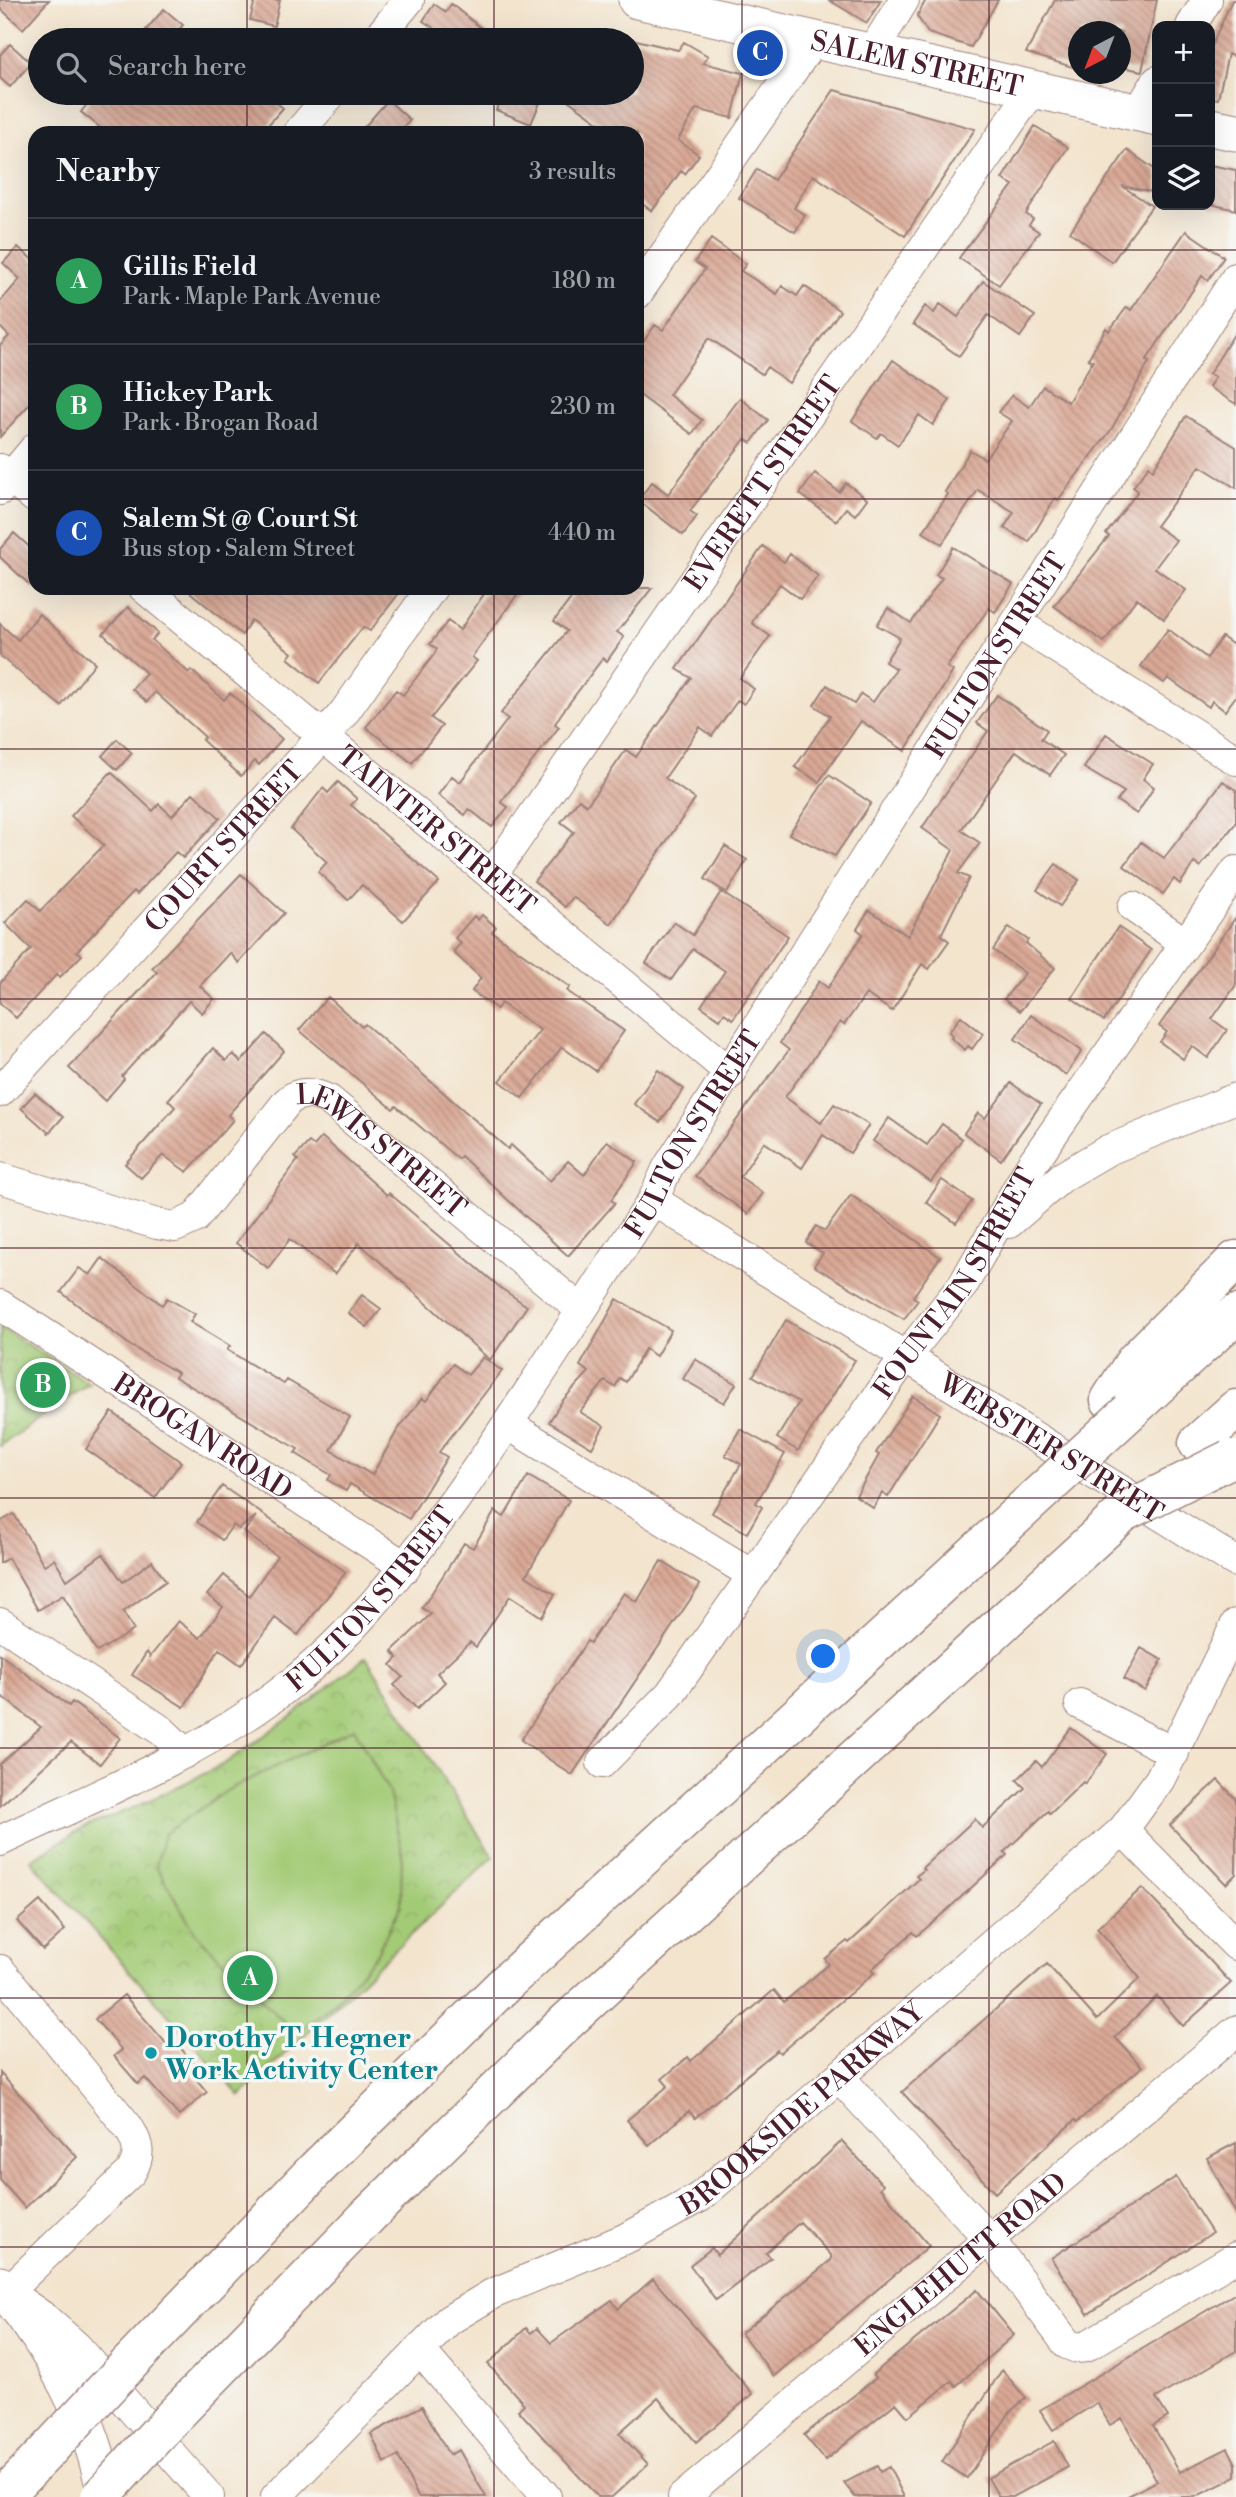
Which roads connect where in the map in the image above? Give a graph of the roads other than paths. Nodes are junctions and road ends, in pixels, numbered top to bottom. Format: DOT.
graph roads {
  1 [pos="409,0"];
  2 [pos="637,0"];
  3 [pos="904,0"];
  4 [pos="1207,0"];
  5 [pos="1194,21"];
  6 [pos="386,28"];
  7 [pos="813,41"];
  8 [pos="871,54"];
  9 [pos="1156,84"];
  10 [pos="1031,92"];
  11 [pos="322,105"];
  12 [pos="1147,116"];
  13 [pos="304,126"];
  14 [pos="1215,128"];
  15 [pos="1236,132"];
  16 [pos="1236,278"];
  17 [pos="644,284"];
  18 [pos="28,455"];
  19 [pos="3,479"];
  20 [pos="28,494"];
  21 [pos="152,595"];
  22 [pos="427,595"];
  23 [pos="1017,622"];
  24 [pos="322,736"];
  25 [pos="1236,760"];
  26 [pos="1236,871"];
  27 [pos="492,876"];
  28 [pos="1133,907"];
  29 [pos="1185,943"];
  30 [pos="731,1073"];
  31 [pos="0,1092"];
  32 [pos="1236,1098"];
  33 [pos="0,1178"];
  34 [pos="653,1200"];
  35 [pos="1236,1260"];
  36 [pos="963,1285"];
  37 [pos="0,1305"];
  38 [pos="581,1310"];
  39 [pos="1236,1314"];
  40 [pos="906,1356"];
  41 [pos="1119,1406"];
  42 [pos="1236,1409"];
  43 [pos="509,1425"];
  44 [pos="1221,1452"];
  45 [pos="1236,1562"];
  46 [pos="406,1567"];
  47 [pos="753,1575"];
  48 [pos="0,1623"];
  49 [pos="1236,1624"];
  50 [pos="1080,1704"];
  51 [pos="185,1753"];
  52 [pos="1174,1753"];
  53 [pos="602,1763"];
  54 [pos="1123,1830"];
  55 [pos="0,1842"];
  56 [pos="1236,1945"];
  57 [pos="0,1970"];
  58 [pos="1236,2031"];
  59 [pos="840,2078"];
  60 [pos="990,2240"];
  61 [pos="1236,2257"];
  62 [pos="3,2289"];
  63 [pos="419,2350"];
  64 [pos="51,2447"];
  65 [pos="0,2476"];
  66 [pos="3,2497"];
  67 [pos="100,2497"];
  68 [pos="106,2497"];
  69 [pos="209,2497"];
  70 [pos="276,2497"];
  71 [pos="546,2497"];
  72 [pos="682,2497"];
  1 -- 6 [label="street"];
  2 -- 7 [label="main road, SALEM STREET"];
  3 -- 8 [label="street"];
  4 -- 5 [label="street"];
  7 -- 8 [label="main road, SALEM STREET"];
  7 -- 17 [label="street"];
  8 -- 10 [label="main road, SALEM STREET"];
  9 -- 12 [label="street"];
  10 -- 12 [label="main road, SALEM STREET"];
  10 -- 27 [label="street, EVERETT STREET"];
  11 -- 13 [label="street"];
  14 -- 15 [label="main road"];
  16 -- 23 [label="street, FULTON STREET"];
  18 -- 19 [label="street"];
  19 -- 20 [label="street"];
  21 -- 24 [label="street, TAINTER STREET"];
  22 -- 24 [label="street, COURT STREET"];
  23 -- 25 [label="street"];
  23 -- 30 [label="street, FULTON STREET"];
  24 -- 27 [label="street, TAINTER STREET"];
  24 -- 31 [label="street, COURT STREET"];
  26 -- 29 [label="street, FOUNTAIN STREET"];
  27 -- 30 [label="street, TAINTER STREET"];
  28 -- 29 [label="street"];
  29 -- 36 [label="street, FOUNTAIN STREET"];
  30 -- 34 [label="street, FULTON STREET"];
  32 -- 36 [label="street"];
  33 -- 38 [label="street, LEWIS STREET"];
  34 -- 38 [label="street, FULTON STREET"];
  34 -- 40 [label="street, WEBSTER STREET"];
  35 -- 41 [label="highway"];
  36 -- 40 [label="street, FOUNTAIN STREET"];
  37 -- 46 [label="street, BROGAN ROAD"];
  38 -- 43 [label="street, FULTON STREET"];
  39 -- 41 [label="highway"];
  40 -- 45 [label="street, WEBSTER STREET"];
  40 -- 47 [label="street, FOUNTAIN STREET"];
  41 -- 64 [label="highway, bridge"];
  42 -- 44 [label="highway"];
  43 -- 46 [label="street, FULTON STREET"];
  43 -- 47 [label="street"];
  44 -- 67 [label="highway, bridge"];
  46 -- 51 [label="street, FULTON STREET"];
  47 -- 53 [label="street, FOUNTAIN STREET"];
  48 -- 51 [label="street"];
  49 -- 52 [label="street, BROOKSIDE PARKWAY"];
  50 -- 52 [label="street"];
  51 -- 55 [label="street, FULTON STREET"];
  52 -- 54 [label="street, BROOKSIDE PARKWAY"];
  54 -- 56 [label="street"];
  54 -- 59 [label="street, BROOKSIDE PARKWAY"];
  57 -- 62 [label="street"];
  58 -- 60 [label="street, ENGLEHUTT ROAD"];
  59 -- 60 [label="street"];
  59 -- 63 [label="street, BROOKSIDE PARKWAY"];
  60 -- 61 [label="street"];
  60 -- 72 [label="street, ENGLEHUTT ROAD"];
  62 -- 68 [label="main road"];
  62 -- 69 [label="street"];
  63 -- 70 [label="street, BROOKSIDE PARKWAY"];
  63 -- 71 [label="street"];
  64 -- 65 [label="highway"];
  64 -- 66 [label="highway"];
}
